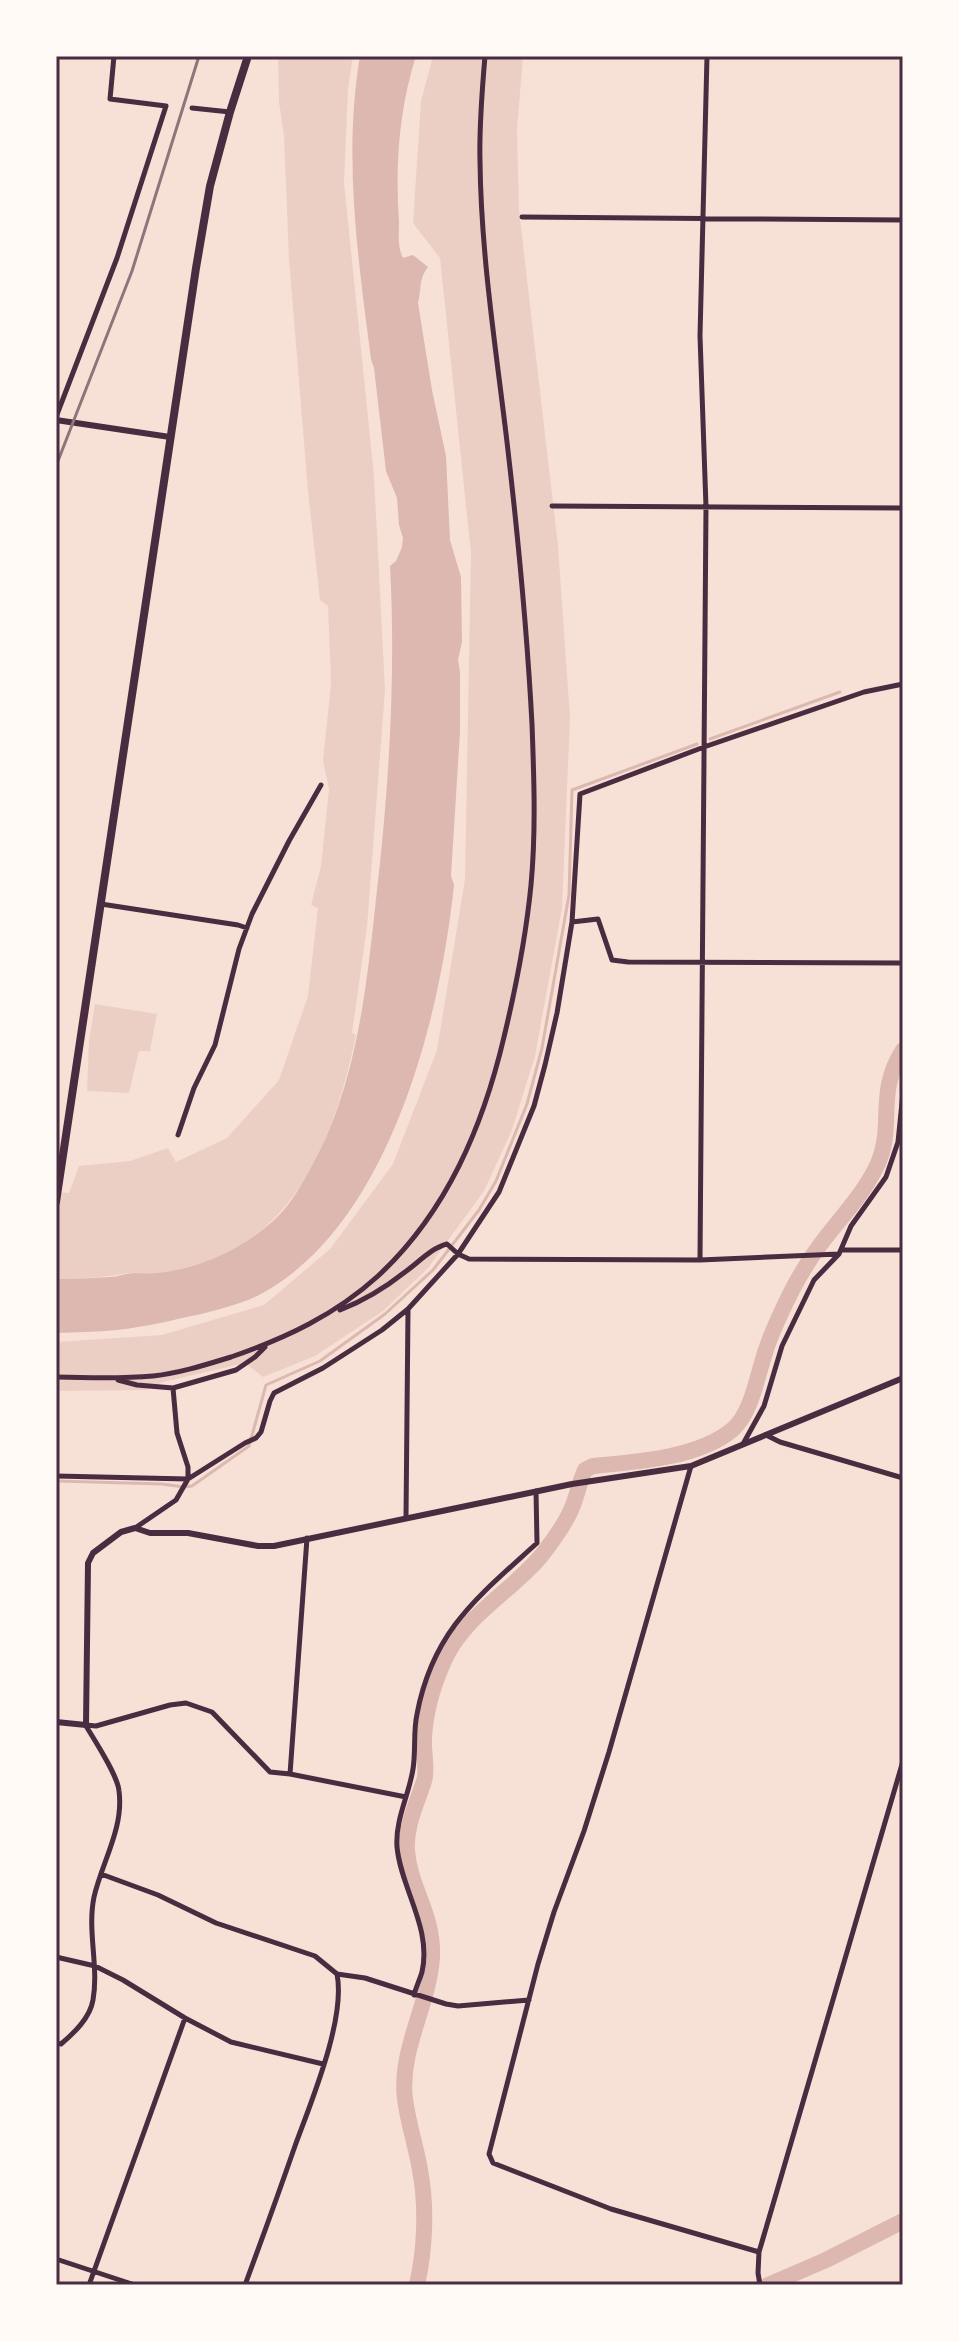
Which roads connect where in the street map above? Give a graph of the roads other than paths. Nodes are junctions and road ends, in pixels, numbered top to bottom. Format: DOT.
graph roads {
  1 [pos="114,56"];
  2 [pos="248,56"];
  3 [pos="485,56"];
  4 [pos="707,56"];
  5 [pos="192,108"];
  6 [pos="230,112"];
  7 [pos="522,217"];
  8 [pos="703,219"];
  9 [pos="903,220"];
  10 [pos="56,419"];
  11 [pos="170,437"];
  12 [pos="552,506"];
  13 [pos="706,507"];
  14 [pos="903,508"];
  15 [pos="903,684"];
  16 [pos="704,747"];
  17 [pos="321,785"];
  18 [pos="101,904"];
  19 [pos="572,922"];
  20 [pos="247,928"];
  21 [pos="703,962"];
  22 [pos="903,963"];
  23 [pos="903,1093"];
  24 [pos="178,1135"];
  25 [pos="56,1202"];
  26 [pos="903,1250"];
  27 [pos="840,1252"];
  28 [pos="458,1254"];
  29 [pos="700,1260"];
  30 [pos="408,1309"];
  31 [pos="330,1313"];
  32 [pos="268,1344"];
  33 [pos="56,1377"];
  34 [pos="113,1378"];
  35 [pos="903,1378"];
  36 [pos="173,1388"];
  37 [pos="765,1435"];
  38 [pos="743,1444"];
  39 [pos="691,1466"];
  40 [pos="56,1476"];
  41 [pos="903,1478"];
  42 [pos="188,1479"];
  43 [pos="536,1491"];
  44 [pos="406,1517"];
  45 [pos="135,1528"];
  46 [pos="307,1538"];
  47 [pos="56,1722"];
  48 [pos="86,1725"];
  49 [pos="903,1761"];
  50 [pos="290,1774"];
  51 [pos="406,1797"];
  52 [pos="101,1874"];
  53 [pos="56,1957"];
  54 [pos="95,1966"];
  55 [pos="337,1974"];
  56 [pos="416,1995"];
  57 [pos="529,2000"];
  58 [pos="185,2018"];
  59 [pos="56,2043"];
  60 [pos="323,2064"];
  61 [pos="759,2252"];
  62 [pos="56,2259"];
  63 [pos="94,2271"];
  64 [pos="89,2285"];
  65 [pos="135,2285"];
  66 [pos="245,2285"];
  67 [pos="760,2285"];
  1 -- 10 [label="street"];
  2 -- 6 [label="main road"];
  3 -- 31 [label="street"];
  4 -- 8 [label="street"];
  5 -- 6 [label="street"];
  6 -- 11 [label="main road"];
  7 -- 8 [label="street"];
  8 -- 9 [label="street"];
  8 -- 13 [label="street"];
  10 -- 11 [label="street"];
  11 -- 18 [label="main road"];
  12 -- 13 [label="street"];
  13 -- 14 [label="street"];
  13 -- 16 [label="street"];
  15 -- 16 [label="street"];
  16 -- 19 [label="street"];
  16 -- 21 [label="street"];
  17 -- 20 [label="street"];
  18 -- 20 [label="street"];
  18 -- 25 [label="main road"];
  19 -- 21 [label="street"];
  19 -- 28 [label="street"];
  20 -- 24 [label="street"];
  21 -- 22 [label="street"];
  21 -- 29 [label="street"];
  23 -- 27 [label="street"];
  26 -- 27 [label="street"];
  27 -- 29 [label="street"];
  27 -- 38 [label="street"];
  28 -- 29 [label="street"];
  28 -- 30 [label="street"];
  28 -- 31 [label="street"];
  30 -- 42 [label="street"];
  30 -- 44 [label="street"];
  31 -- 32 [label="street"];
  32 -- 34 [label="street"];
  32 -- 36 [label="street"];
  33 -- 34 [label="street"];
  34 -- 36 [label="street"];
  35 -- 37 [label="street"];
  36 -- 42 [label="street"];
  37 -- 38 [label="street"];
  37 -- 41 [label="street"];
  38 -- 39 [label="street"];
  39 -- 43 [label="street"];
  39 -- 57 [label="street"];
  40 -- 42 [label="street"];
  42 -- 45 [label="street"];
  43 -- 44 [label="street"];
  43 -- 51 [label="street"];
  44 -- 46 [label="street"];
  45 -- 46 [label="street"];
  45 -- 48 [label="street"];
  46 -- 50 [label="street"];
  47 -- 48 [label="street"];
  48 -- 50 [label="street"];
  48 -- 52 [label="street"];
  49 -- 61 [label="street"];
  50 -- 51 [label="street"];
  51 -- 56 [label="street"];
  52 -- 54 [label="street"];
  52 -- 55 [label="street"];
  53 -- 54 [label="street"];
  54 -- 58 [label="street"];
  54 -- 59 [label="street"];
  55 -- 56 [label="street"];
  55 -- 60 [label="street"];
  56 -- 57 [label="street"];
  57 -- 61 [label="street"];
  58 -- 60 [label="street"];
  58 -- 63 [label="street"];
  60 -- 66 [label="street"];
  61 -- 67 [label="street"];
  62 -- 63 [label="street"];
  63 -- 64 [label="street"];
  63 -- 65 [label="street"];
}
